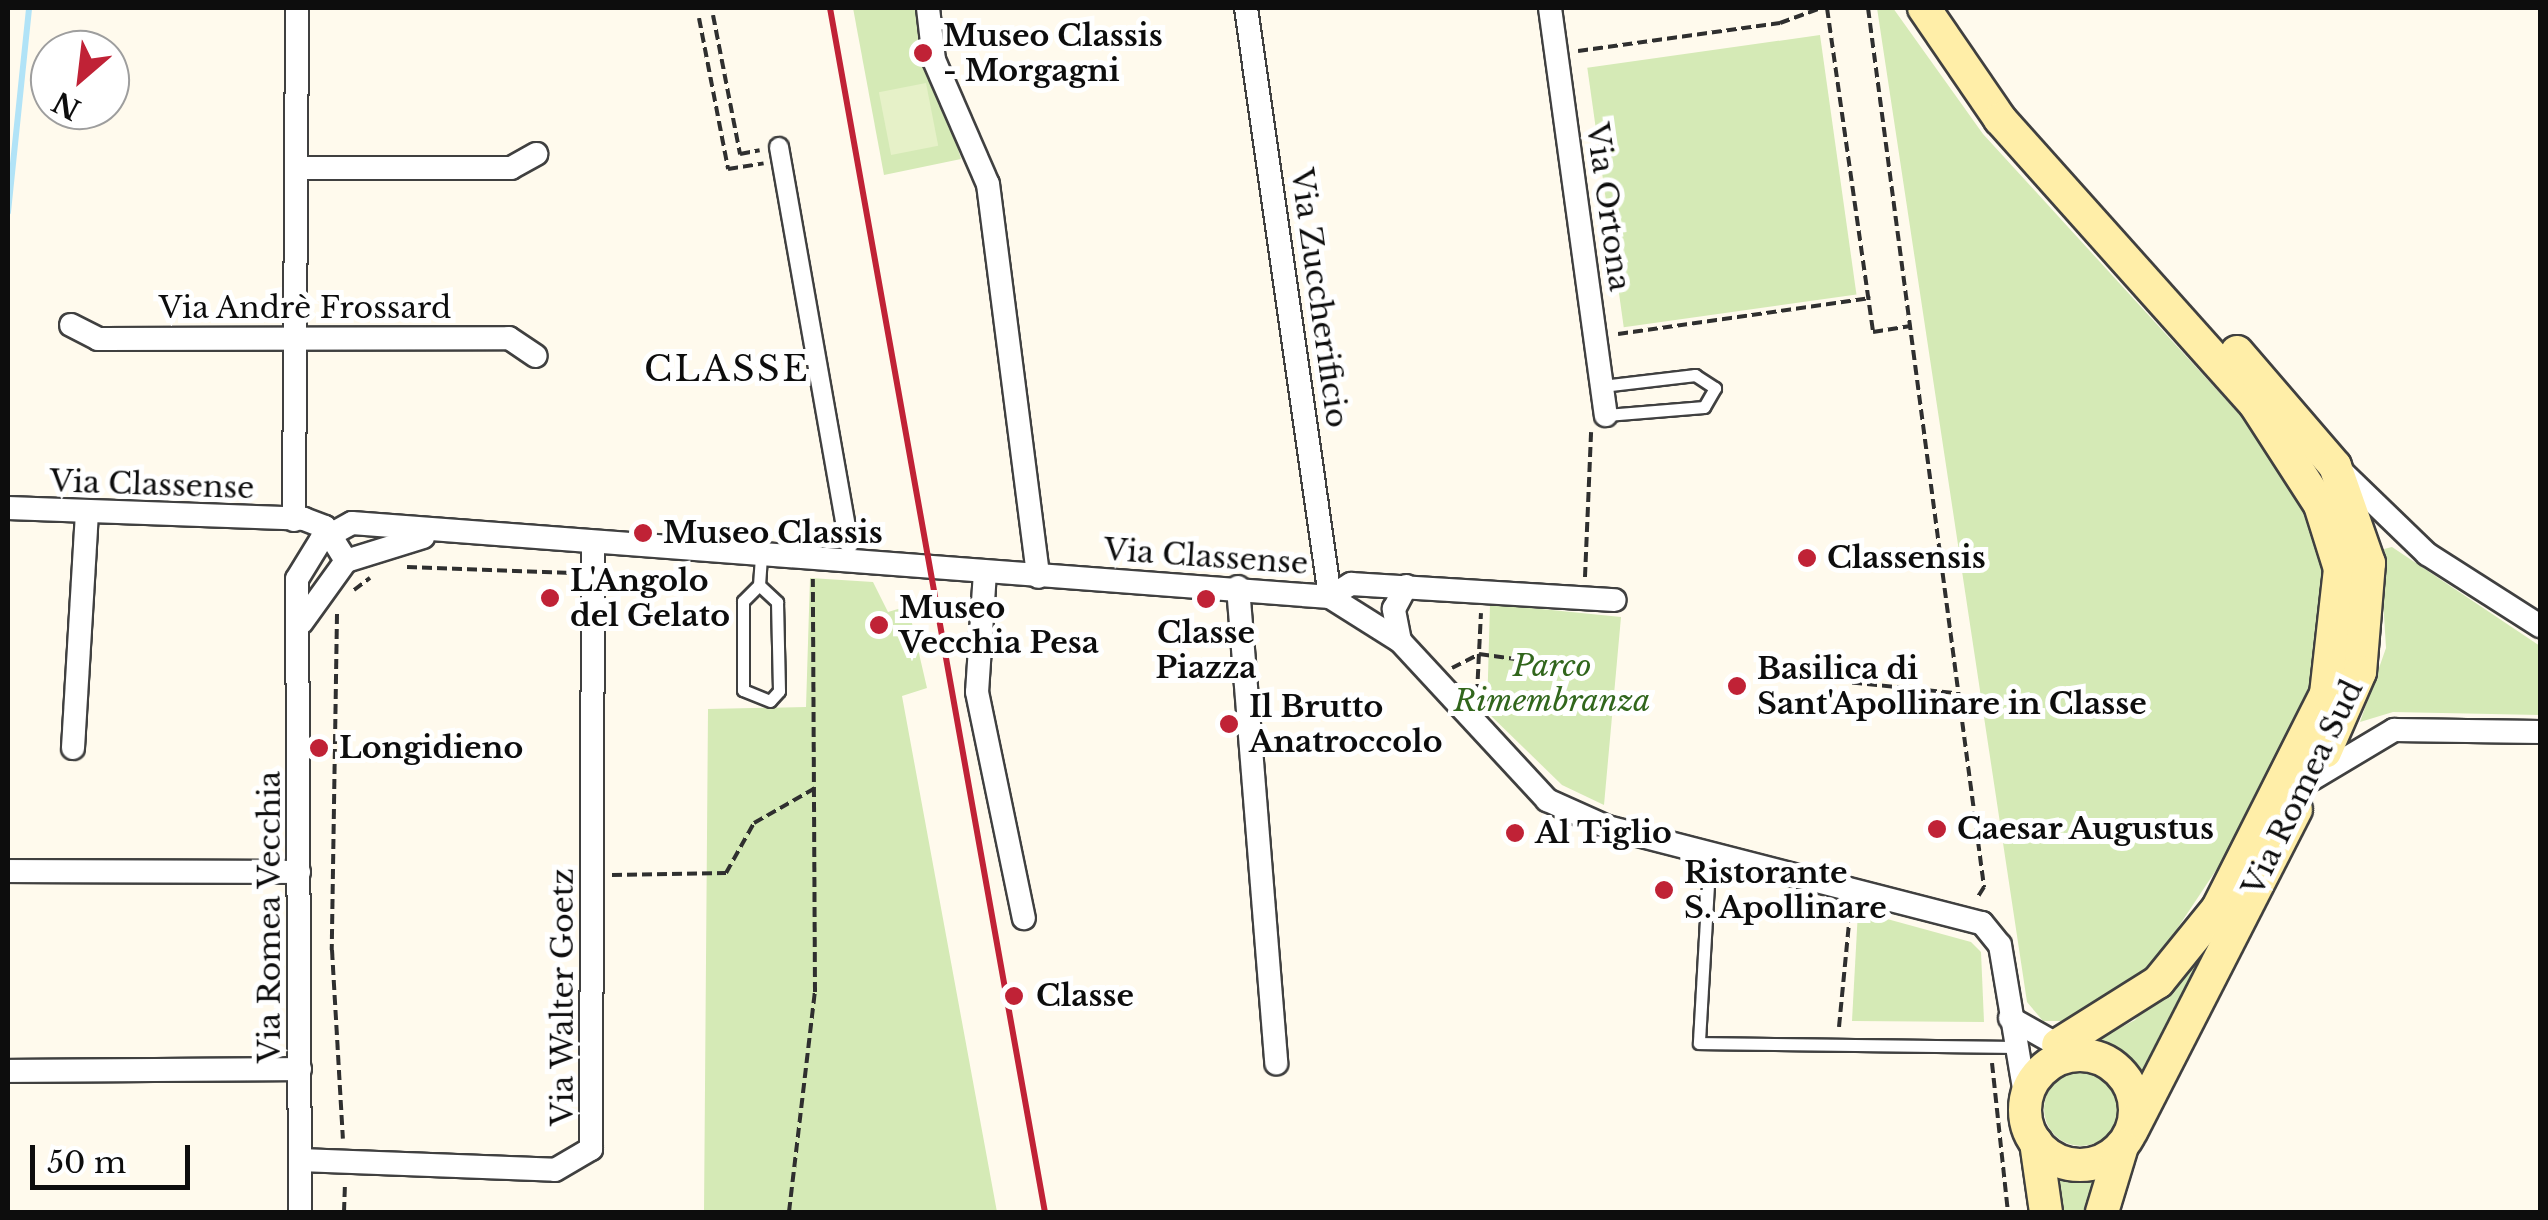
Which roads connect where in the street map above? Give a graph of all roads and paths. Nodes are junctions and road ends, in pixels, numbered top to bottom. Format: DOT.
graph roads {
  1 [pos="298,8"];
  2 [pos="928,8"];
  3 [pos="1246,8"];
  4 [pos="1550,8"];
  5 [pos="1824,8"];
  6 [pos="1868,8"];
  7 [pos="1924,8"];
  8 [pos="713,15"];
  9 [pos="698,18"];
  10 [pos="1578,52"];
  11 [pos="781,153"];
  12 [pos="536,154"];
  13 [pos="298,168"];
  14 [pos="2100,225"];
  15 [pos="1870,298"];
  16 [pos="72,325"];
  17 [pos="1912,326"];
  18 [pos="1618,334"];
  19 [pos="298,336"];
  20 [pos="536,356"];
  21 [pos="1602,386"];
  22 [pos="1606,416"];
  23 [pos="2335,466"];
  24 [pos="8,508"];
  25 [pos="87,512"];
  26 [pos="294,520"];
  27 [pos="328,533"];
  28 [pos="435,534"];
  29 [pos="2363,540"];
  30 [pos="592,544"];
  31 [pos="848,544"];
  32 [pos="310,551"];
  33 [pos="761,554"];
  34 [pos="2427,554"];
  35 [pos="340,566"];
  36 [pos="389,569"];
  37 [pos="2340,569"];
  38 [pos="986,572"];
  39 [pos="814,575"];
  40 [pos="374,576"];
  41 [pos="1038,576"];
  42 [pos="1585,582"];
  43 [pos="579,585"];
  44 [pos="759,585"];
  45 [pos="1238,586"];
  46 [pos="1406,586"];
  47 [pos="1482,588"];
  48 [pos="1330,597"];
  49 [pos="1615,600"];
  50 [pos="302,622"];
  51 [pos="2540,626"];
  52 [pos="1400,641"];
  53 [pos="1479,654"];
  54 [pos="1544,663"];
  55 [pos="1448,671"];
  56 [pos="1837,681"];
  57 [pos="1956,694"];
  58 [pos="1476,725"];
  59 [pos="2540,732"];
  60 [pos="74,748"];
  61 [pos="2312,779"];
  62 [pos="817,787"];
  63 [pos="1710,850"];
  64 [pos="8,871"];
  65 [pos="299,872"];
  66 [pos="592,874"];
  67 [pos="1984,887"];
  68 [pos="1868,912"];
  69 [pos="1024,918"];
  70 [pos="2010,1018"];
  71 [pos="1838,1042"];
  72 [pos="2058,1046"];
  73 [pos="2001,1052"];
  74 [pos="1276,1063"];
  75 [pos="300,1069"];
  76 [pos="8,1071"];
  77 [pos="2026,1101"];
  78 [pos="2127,1138"];
  79 [pos="2036,1142"];
  80 [pos="300,1160"];
  81 [pos="344,1162"];
  82 [pos="300,1212"];
  83 [pos="344,1212"];
  84 [pos="790,1212"];
  85 [pos="2008,1212"];
  86 [pos="2046,1212"];
  87 [pos="2102,1212"];
  1 -- 13 [label="street"];
  2 -- 41 [label="street"];
  3 -- 48 [label="street, Via Zuccherificio"];
  4 -- 21 [label="street, Via Ortona"];
  5 -- 10 [label="path"];
  5 -- 15 [label="path"];
  6 -- 17 [label="path"];
  7 -- 14 [label="main road, Via Romea Sud"];
  8 -- 11 [label="path"];
  9 -- 11 [label="path"];
  11 -- 31 [label="street"];
  12 -- 13 [label="street"];
  13 -- 19 [label="street"];
  14 -- 23 [label="main road, Via Romea Sud"];
  14 -- 37 [label="main road, Via Romea Sud"];
  15 -- 17 [label="path"];
  15 -- 18 [label="path"];
  16 -- 19 [label="street, Via Andrè Frossard"];
  17 -- 57 [label="path"];
  19 -- 20 [label="street, Via Andrè Frossard"];
  19 -- 26 [label="street"];
  21 -- 22 [label="street, Via Ortona"];
  21 -- 22 [label="lane"];
  22 -- 42 [label="path"];
  23 -- 29 [label="main road, Via Romea Sud"];
  23 -- 34 [label="street"];
  24 -- 25 [label="street, Via Classense"];
  25 -- 26 [label="street, Via Classense"];
  25 -- 60 [label="street"];
  26 -- 27 [label="street, Via Classense"];
  26 -- 32 [label="street, Via Classense"];
  27 -- 28 [label="street, Via Classense"];
  27 -- 32 [label="street"];
  27 -- 35 [label="street"];
  28 -- 30 [label="street, Via Classense"];
  28 -- 35 [label="street, Via Classense"];
  29 -- 34 [label="street"];
  29 -- 37 [label="street"];
  29 -- 61 [label="main road, Via Romea Sud"];
  30 -- 33 [label="street, Via Classense"];
  30 -- 66 [label="street, Via Walter Goetz"];
  32 -- 35 [label="street, Via Classense"];
  32 -- 50 [label="street, Via Romea Vecchia"];
  33 -- 38 [label="street, Via Classense"];
  33 -- 44 [label="lane"];
  34 -- 51 [label="street"];
  35 -- 50 [label="street"];
  36 -- 43 [label="path"];
  37 -- 72 [label="main road, Via Romea Sud"];
  38 -- 41 [label="street, Via Classense"];
  38 -- 69 [label="street"];
  39 -- 62 [label="path"];
  40 -- 81 [label="path"];
  41 -- 45 [label="street, Via Classense"];
  44 -- 44 [label="lane"];
  45 -- 48 [label="street, Via Classense"];
  45 -- 74 [label="street"];
  46 -- 47 [label="street"];
  46 -- 48 [label="street"];
  46 -- 52 [label="street"];
  47 -- 49 [label="street"];
  47 -- 53 [label="path"];
  48 -- 52 [label="street, Via Classense"];
  50 -- 65 [label="street, Via Romea Vecchia"];
  52 -- 58 [label="street, Via Classense"];
  53 -- 54 [label="path"];
  53 -- 55 [label="path"];
  53 -- 58 [label="path"];
  56 -- 57 [label="path"];
  57 -- 67 [label="path"];
  58 -- 63 [label="street, Via Classense"];
  59 -- 61 [label="street"];
  61 -- 78 [label="main road, Via Romea Sud"];
  62 -- 66 [label="path"];
  62 -- 84 [label="path"];
  63 -- 70 [label="street, Via Classense"];
  63 -- 71 [label="lane"];
  64 -- 65 [label="street"];
  65 -- 75 [label="street, Via Romea Vecchia"];
  66 -- 81 [label="street, Via Walter Goetz"];
  68 -- 71 [label="path"];
  70 -- 72 [label="street"];
  70 -- 73 [label="street, Via Classense"];
  71 -- 73 [label="lane"];
  73 -- 77 [label="street, Via Classense"];
  73 -- 85 [label="path"];
  75 -- 76 [label="street"];
  75 -- 80 [label="street, Via Romea Vecchia"];
  77 -- 78 [label="main road"];
  77 -- 79 [label="main road"];
  78 -- 79 [label="main road"];
  78 -- 87 [label="main road, Via Romea Sud"];
  79 -- 86 [label="main road"];
  80 -- 81 [label="street, Via Walter Goetz"];
  80 -- 82 [label="street, Via Romea Vecchia"];
  81 -- 83 [label="path"];
}
